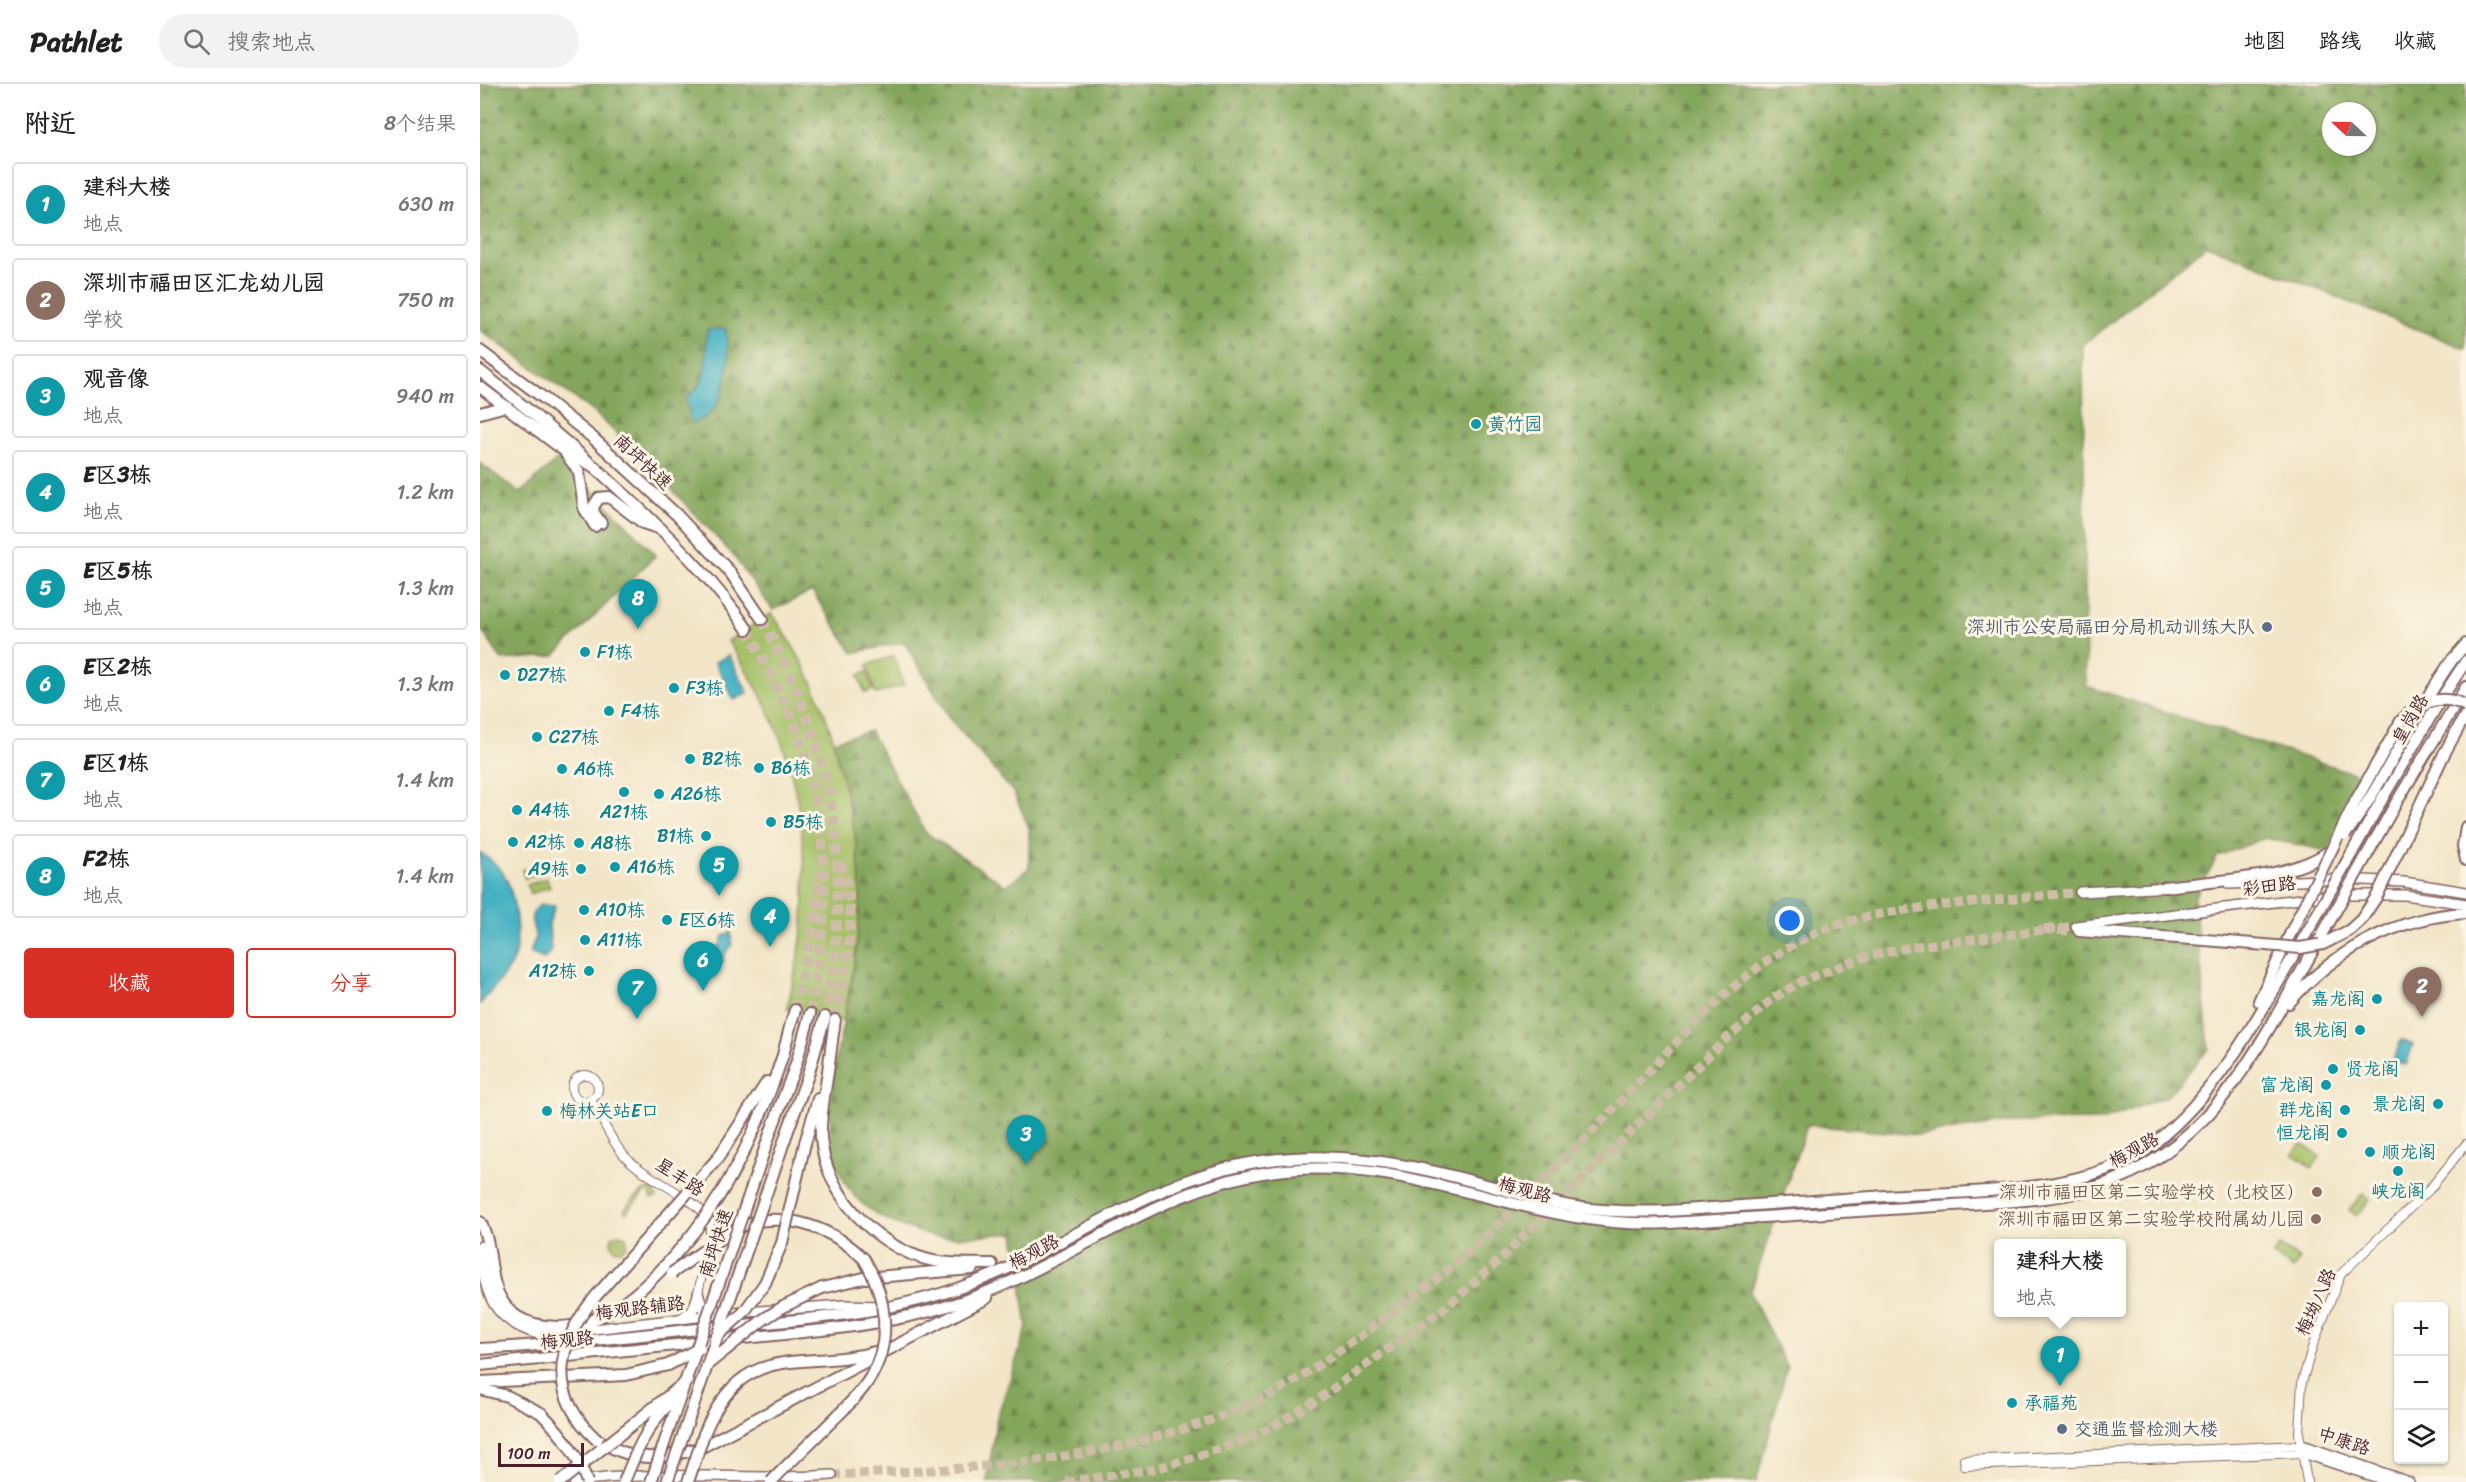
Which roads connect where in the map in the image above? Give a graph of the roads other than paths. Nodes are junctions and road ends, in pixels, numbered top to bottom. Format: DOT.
graph roads {
  1 [pos="480,351"];
  2 [pos="480,371"];
  3 [pos="480,387"];
  4 [pos="506,406"];
  5 [pos="480,413"];
  6 [pos="562,449"];
  7 [pos="595,467"];
  8 [pos="661,529"];
  9 [pos="762,619"];
  10 [pos="747,629"];
  11 [pos="2466,644"];
  12 [pos="2466,661"];
  13 [pos="2466,687"];
  14 [pos="2466,706"];
  15 [pos="2466,714"];
  16 [pos="2385,794"];
  17 [pos="2396,803"];
  18 [pos="2466,827"];
  19 [pos="2466,859"];
  20 [pos="2165,887"];
  21 [pos="2080,892"];
  22 [pos="2466,892"];
  23 [pos="2466,904"];
  24 [pos="2466,913"];
  25 [pos="2078,929"];
  26 [pos="795,1010"];
  27 [pos="810,1014"];
  28 [pos="789,1029"];
  29 [pos="2264,1037"];
  30 [pos="2235,1053"];
  31 [pos="830,1055"];
  32 [pos="591,1100"];
  33 [pos="2466,1144"];
  34 [pos="480,1222"];
  35 [pos="480,1246"];
  36 [pos="1034,1255"];
  37 [pos="992,1264"];
  38 [pos="1037,1270"];
  39 [pos="698,1293"];
  40 [pos="897,1306"];
  41 [pos="731,1313"];
  42 [pos="605,1315"];
  43 [pos="764,1319"];
  44 [pos="678,1320"];
  45 [pos="558,1335"];
  46 [pos="907,1342"];
  47 [pos="509,1347"];
  48 [pos="480,1349"];
  49 [pos="480,1365"];
  50 [pos="480,1382"];
  51 [pos="480,1389"];
  52 [pos="2302,1449"];
  53 [pos="1964,1463"];
  54 [pos="832,1475"];
  55 [pos="714,1479"];
  56 [pos="560,1482"];
  57 [pos="574,1482"];
  58 [pos="587,1482"];
  59 [pos="624,1482"];
  60 [pos="651,1482"];
  61 [pos="667,1482"];
  62 [pos="688,1482"];
  63 [pos="771,1482"];
  64 [pos="2307,1482"];
  65 [pos="2390,1482"];
  66 [pos="2409,1482"];
  1 -- 9 [label="highway, 南坪快速"];
  2 -- 7 [label="highway, 南坪快速"];
  3 -- 4 [label="highway"];
  4 -- 5 [label="highway"];
  4 -- 6 [label="highway"];
  6 -- 7 [label="highway"];
  6 -- 8 [label="highway"];
  7 -- 8 [label="highway, 南坪快速"];
  8 -- 10 [label="highway, 南坪快速"];
  11 -- 20 [label="highway, bridge"];
  12 -- 16 [label="highway, 皇岗路"];
  13 -- 17 [label="highway, 皇岗路"];
  14 -- 30 [label="highway, bridge"];
  15 -- 25 [label="highway, bridge"];
  16 -- 30 [label="highway, 梅观路, bridge"];
  17 -- 29 [label="highway, 梅观路, bridge"];
  18 -- 19 [label="highway"];
  20 -- 21 [label="main road, 彩田路"];
  20 -- 22 [label="main road, 彩田路"];
  23 -- 25 [label="main road, 彩田路"];
  24 -- 29 [label="highway"];
  26 -- 28 [label="highway"];
  27 -- 60 [label="highway, 南坪快速, bridge"];
  28 -- 42 [label="highway, bridge"];
  28 -- 46 [label="highway, bridge"];
  29 -- 38 [label="highway, 梅观路"];
  30 -- 36 [label="highway, 梅观路"];
  31 -- 37 [label="highway"];
  31 -- 50 [label="highway, bridge"];
  31 -- 61 [label="highway, 南坪快速, bridge"];
  32 -- 39 [label="street, 星丰路"];
  33 -- 52 [label="street, 梅坳八路"];
  34 -- 42 [label="highway"];
  35 -- 45 [label="main road, 梅观路辅路"];
  36 -- 37 [label="highway"];
  36 -- 40 [label="highway, 梅观路"];
  37 -- 43 [label="highway, bridge"];
  38 -- 46 [label="highway"];
  38 -- 49 [label="highway, 梅观路"];
  39 -- 41 [label="main road"];
  39 -- 44 [label="main road"];
  40 -- 41 [label="main road, 梅观路辅路"];
  40 -- 47 [label="highway, 梅观路"];
  41 -- 44 [label="main road, 梅观路辅路"];
  42 -- 63 [label="highway, bridge"];
  43 -- 56 [label="highway, bridge"];
  43 -- 59 [label="highway, bridge"];
  44 -- 45 [label="main road, 梅观路辅路"];
  45 -- 47 [label="highway"];
  46 -- 62 [label="highway, bridge"];
  47 -- 48 [label="highway, 梅观路"];
  51 -- 58 [label="highway, bridge"];
  52 -- 53 [label="street"];
  52 -- 64 [label="street, 梅坳八路"];
  52 -- 65 [label="main road, 中康路"];
  52 -- 66 [label="main road, 中康路"];
  54 -- 55 [label="main road"];
  55 -- 57 [label="main road"];
}
